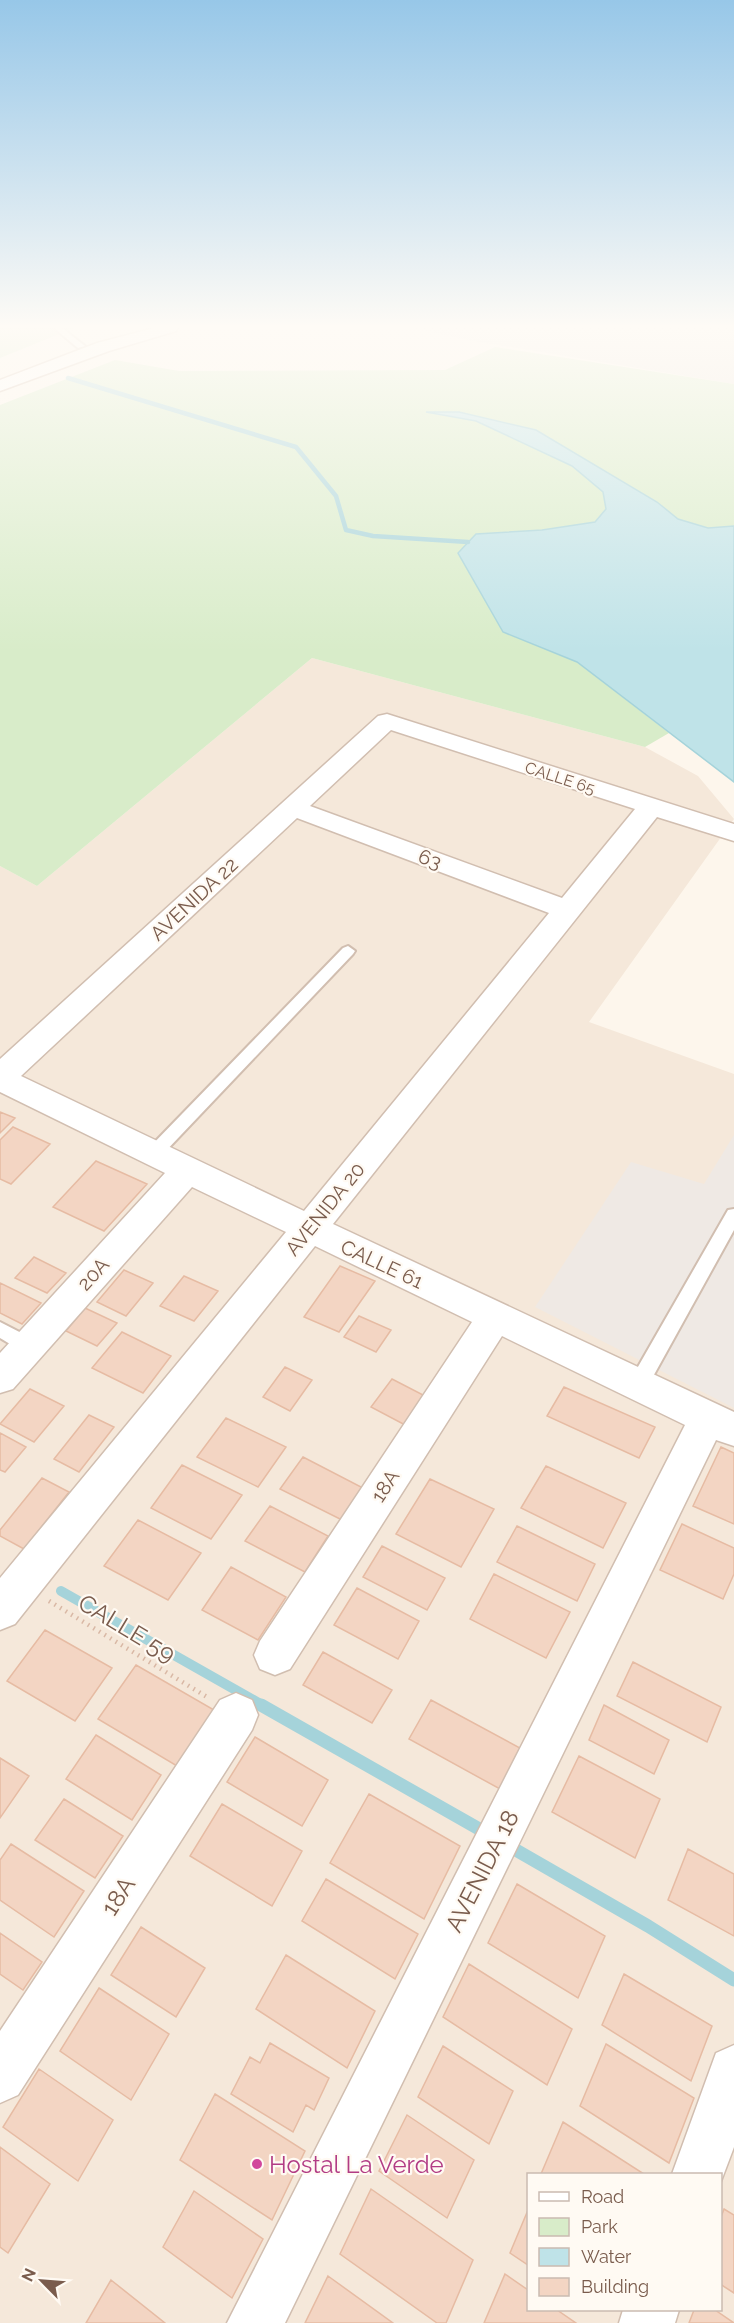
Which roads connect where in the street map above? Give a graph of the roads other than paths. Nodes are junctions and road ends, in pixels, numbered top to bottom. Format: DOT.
graph roads {
  1 [pos="387,721"];
  2 [pos="293,808"];
  3 [pos="650,808"];
  4 [pos="734,833"];
  5 [pos="567,910"];
  6 [pos="348,951"];
  7 [pos="0,1078"];
  8 [pos="155,1152"];
  9 [pos="187,1170"];
  10 [pos="734,1215"];
  11 [pos="309,1228"];
  12 [pos="495,1317"];
  13 [pos="14,1337"];
  14 [pos="0,1378"];
  15 [pos="638,1385"];
  16 [pos="721,1424"];
  17 [pos="0,1610"];
  18 [pos="275,1655"];
  19 [pos="236,1715"];
  20 [pos="734,2071"];
  21 [pos="0,2077"];
  22 [pos="699,2173"];
  23 [pos="255,2323"];
  1 -- 2 [label="street, AVENIDA 22"];
  1 -- 3 [label="street, CALLE 65"];
  2 -- 5 [label="street, 63"];
  2 -- 7 [label="street, AVENIDA 22"];
  3 -- 4 [label="street, CALLE 65"];
  3 -- 5 [label="street, AVENIDA 20"];
  5 -- 11 [label="street, AVENIDA 20"];
  6 -- 8 [label="lane"];
  7 -- 8 [label="street, CALLE 61"];
  8 -- 9 [label="street, CALLE 61"];
  9 -- 11 [label="street, CALLE 61"];
  9 -- 13 [label="street, 20A"];
  10 -- 15 [label="lane"];
  11 -- 12 [label="street, CALLE 61"];
  11 -- 17 [label="street, AVENIDA 20"];
  12 -- 15 [label="street, CALLE 61"];
  12 -- 18 [label="street, 18A"];
  13 -- 14 [label="street, 20A"];
  15 -- 16 [label="street, CALLE 61"];
  16 -- 23 [label="street, AVENIDA 18"];
  19 -- 21 [label="street, 18A"];
  20 -- 22 [label="street"];
}
